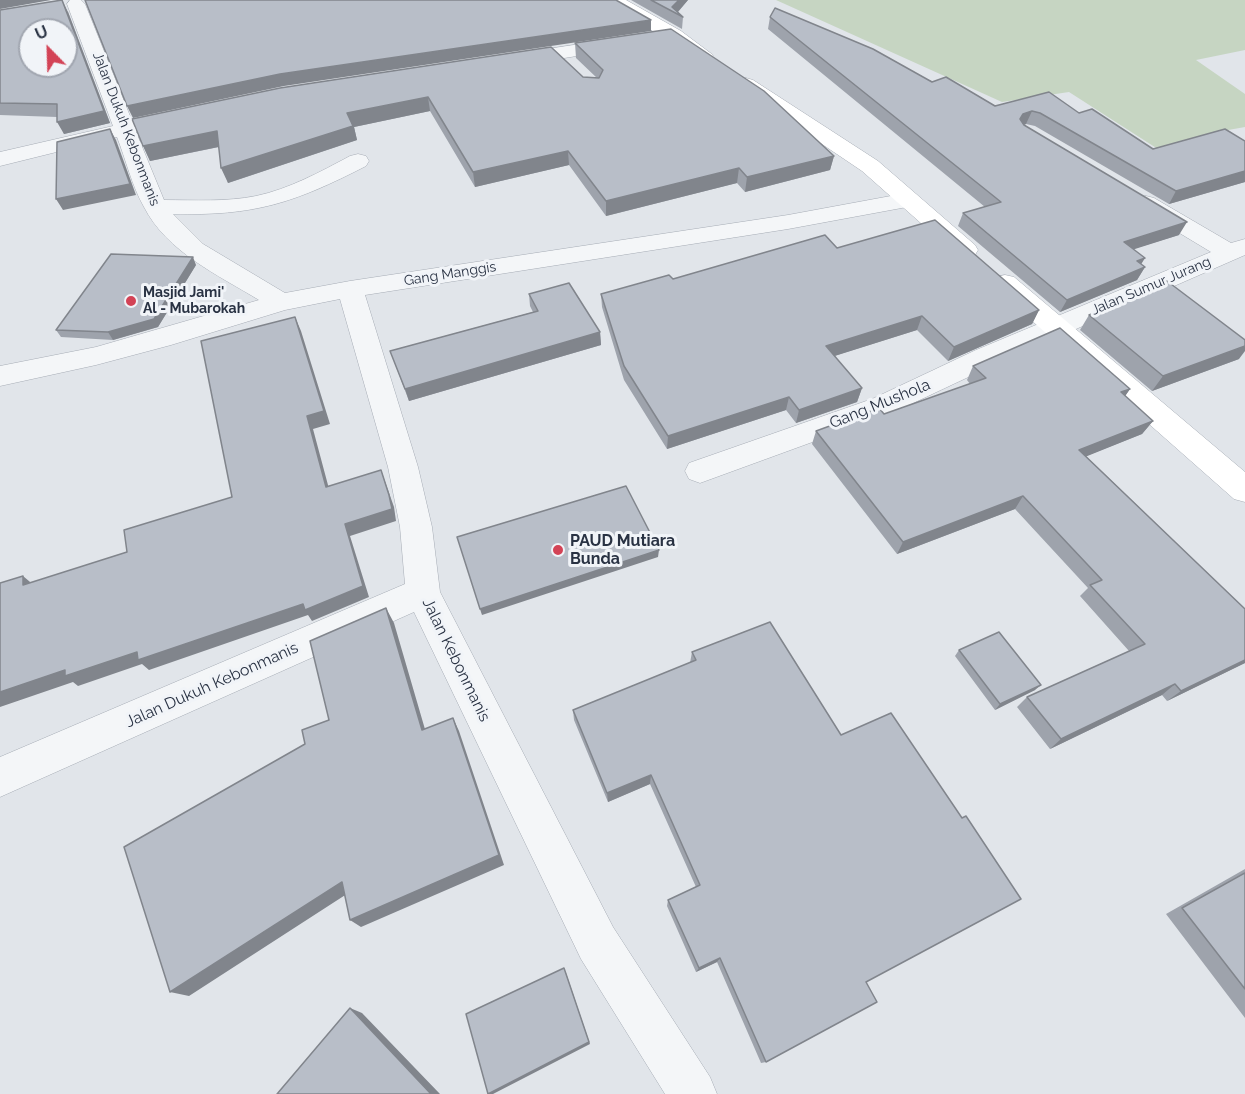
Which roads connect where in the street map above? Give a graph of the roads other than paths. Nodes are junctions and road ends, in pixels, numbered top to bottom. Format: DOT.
graph roads {
  1 [pos="613,0"];
  2 [pos="79,3"];
  3 [pos="656,38"];
  4 [pos="558,54"];
  5 [pos="501,61"];
  6 [pos="575,70"];
  7 [pos="203,111"];
  8 [pos="123,129"];
  9 [pos="0,159"];
  10 [pos="358,161"];
  11 [pos="1128,193"];
  12 [pos="907,200"];
  13 [pos="155,207"];
  14 [pos="1237,249"];
  15 [pos="350,289"];
  16 [pos="281,302"];
  17 [pos="1056,327"];
  18 [pos="0,376"];
  19 [pos="700,471"];
  20 [pos="1245,490"];
  21 [pos="423,592"];
  22 [pos="0,777"];
  23 [pos="693,1094"];
  1 -- 3 [label="main road"];
  2 -- 8 [label="street, Jalan Dukuh Kebonmanis"];
  3 -- 4 [label="street"];
  3 -- 12 [label="main road"];
  4 -- 5 [label="street"];
  4 -- 6 [label="street"];
  7 -- 8 [label="street"];
  8 -- 9 [label="street"];
  8 -- 13 [label="street, Jalan Dukuh Kebonmanis"];
  10 -- 13 [label="street"];
  11 -- 14 [label="street"];
  12 -- 15 [label="street, Gang Manggis"];
  12 -- 17 [label="main road"];
  13 -- 16 [label="street, Jalan Dukuh Kebonmanis"];
  14 -- 17 [label="street, Jalan Sumur Jurang"];
  15 -- 16 [label="street, Gang Manggis"];
  15 -- 21 [label="street, Jalan Kebonmanis"];
  16 -- 18 [label="street, Gang Manggis"];
  17 -- 19 [label="street, Gang Mushola"];
  17 -- 20 [label="main road"];
  21 -- 22 [label="street, Jalan Dukuh Kebonmanis"];
  21 -- 23 [label="street, Jalan Kebonmanis"];
}
